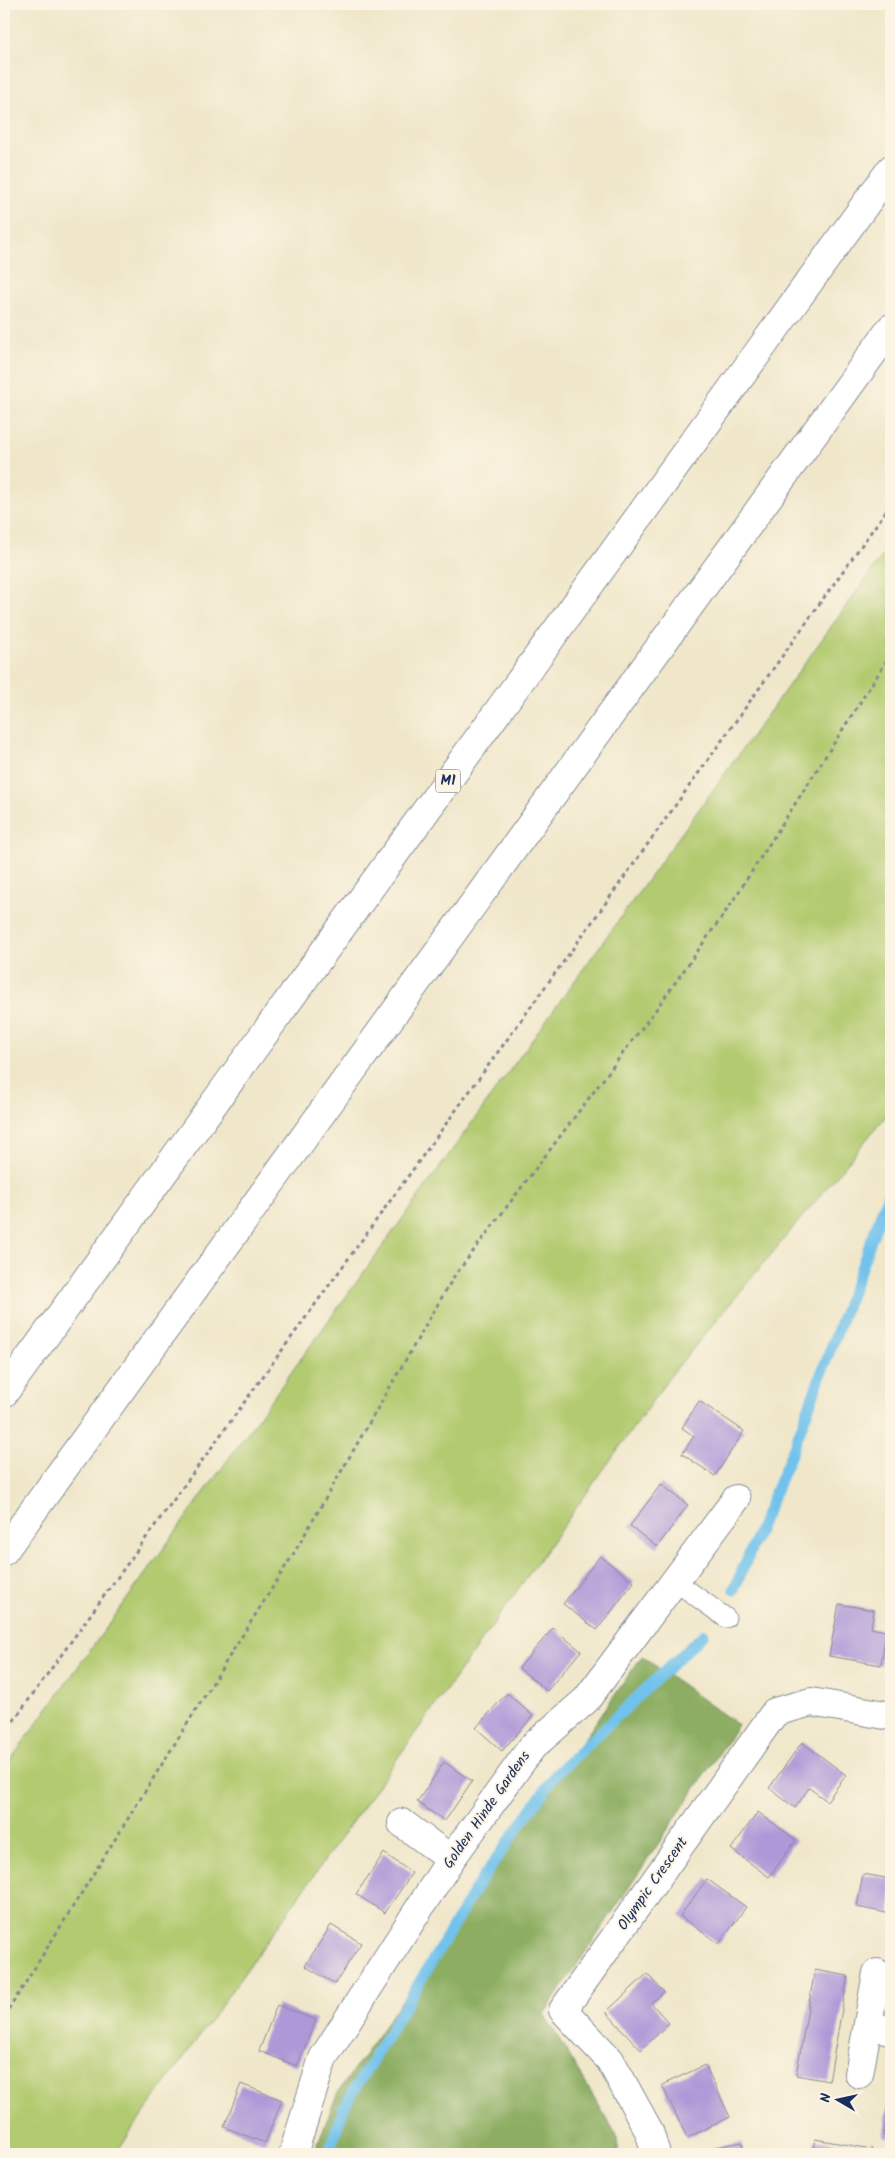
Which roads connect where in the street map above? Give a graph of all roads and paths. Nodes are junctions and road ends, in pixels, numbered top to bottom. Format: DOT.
graph roads {
  1 [pos="891,169"];
  2 [pos="891,328"];
  3 [pos="891,504"];
  4 [pos="891,654"];
  5 [pos="4,1393"];
  6 [pos="736,1500"];
  7 [pos="4,1551"];
  8 [pos="675,1581"];
  9 [pos="726,1618"];
  10 [pos="891,1716"];
  11 [pos="4,1734"];
  12 [pos="402,1823"];
  13 [pos="451,1859"];
  14 [pos="877,1973"];
  15 [pos="4,2017"];
  16 [pos="880,2028"];
  17 [pos="859,2074"];
  18 [pos="293,2154"];
  19 [pos="656,2154"];
  1 -- 5 [label="main road, M1"];
  2 -- 7 [label="main road"];
  3 -- 11 [label="path"];
  4 -- 15 [label="path"];
  6 -- 8 [label="main road, Golden Hinde Gardens"];
  8 -- 9 [label="lane"];
  8 -- 13 [label="main road, Golden Hinde Gardens"];
  10 -- 19 [label="main road, Olympic Crescent"];
  12 -- 13 [label="main road"];
  13 -- 18 [label="main road, Golden Hinde Gardens"];
  14 -- 16 [label="main road"];
  16 -- 17 [label="main road"];
}
